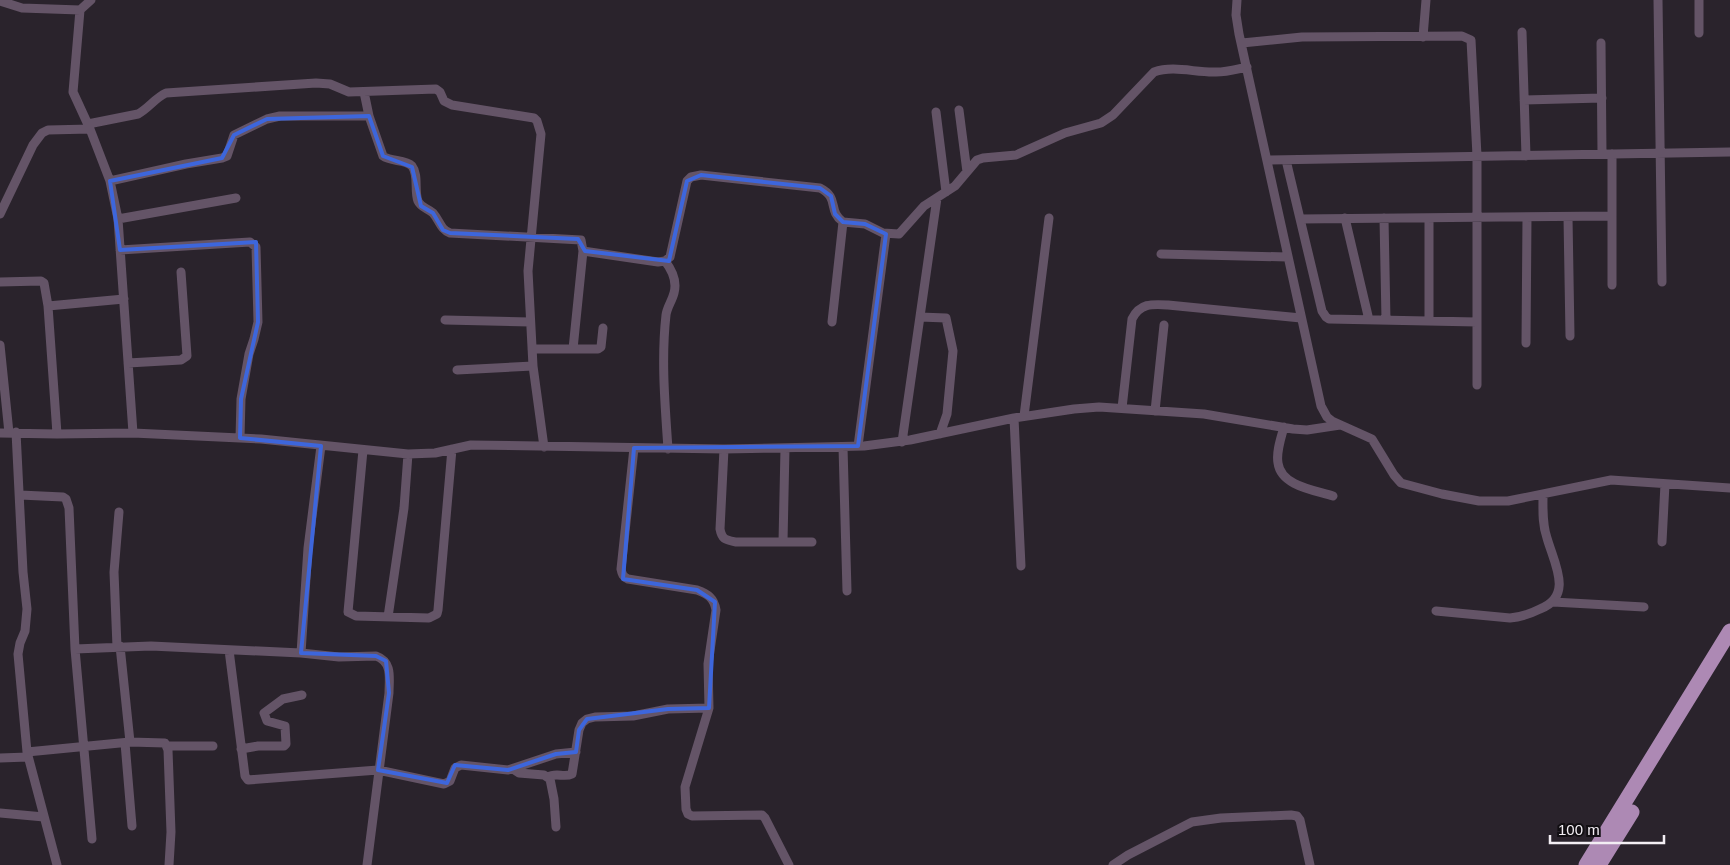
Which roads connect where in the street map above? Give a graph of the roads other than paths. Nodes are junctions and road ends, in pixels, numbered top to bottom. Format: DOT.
graph roads {
  1 [pos="91,0"];
  2 [pos="1237,0"];
  3 [pos="1426,0"];
  4 [pos="1658,0"];
  5 [pos="1699,0"];
  6 [pos="0,1"];
  7 [pos="80,10"];
  8 [pos="1522,32"];
  9 [pos="1700,33"];
  10 [pos="1423,37"];
  11 [pos="1242,43"];
  12 [pos="1601,43"];
  13 [pos="1247,67"];
  14 [pos="364,92"];
  15 [pos="1602,98"];
  16 [pos="1524,100"];
  17 [pos="959,110"];
  18 [pos="936,112"];
  19 [pos="369,116"];
  20 [pos="89,126"];
  21 [pos="1730,152"];
  22 [pos="1660,153"];
  23 [pos="1602,154"];
  24 [pos="1612,154"];
  25 [pos="1477,156"];
  26 [pos="1526,156"];
  27 [pos="1267,160"];
  28 [pos="1286,160"];
  29 [pos="967,172"];
  30 [pos="110,181"];
  31 [pos="946,192"];
  32 [pos="236,198"];
  33 [pos="937,198"];
  34 [pos="0,214"];
  35 [pos="1612,216"];
  36 [pos="1527,217"];
  37 [pos="1568,217"];
  38 [pos="1049,218"];
  39 [pos="1345,218"];
  40 [pos="1384,218"];
  41 [pos="1429,218"];
  42 [pos="1477,218"];
  43 [pos="118,219"];
  44 [pos="1300,219"];
  45 [pos="843,222"];
  46 [pos="886,234"];
  47 [pos="532,236"];
  48 [pos="120,250"];
  49 [pos="583,251"];
  50 [pos="1161,254"];
  51 [pos="1288,257"];
  52 [pos="665,261"];
  53 [pos="181,272"];
  54 [pos="0,282"];
  55 [pos="1662,282"];
  56 [pos="1612,285"];
  57 [pos="124,299"];
  58 [pos="48,306"];
  59 [pos="920,317"];
  60 [pos="1301,318"];
  61 [pos="445,320"];
  62 [pos="1369,320"];
  63 [pos="1386,320"];
  64 [pos="1429,321"];
  65 [pos="530,322"];
  66 [pos="832,322"];
  67 [pos="1477,322"];
  68 [pos="1164,325"];
  69 [pos="602,328"];
  70 [pos="1570,336"];
  71 [pos="1526,342"];
  72 [pos="0,345"];
  73 [pos="573,349"];
  74 [pos="532,350"];
  75 [pos="128,363"];
  76 [pos="533,366"];
  77 [pos="457,370"];
  78 [pos="1477,385"];
  79 [pos="1122,408"];
  80 [pos="1155,410"];
  81 [pos="1024,416"];
  82 [pos="1014,418"];
  83 [pos="1340,425"];
  84 [pos="1284,427"];
  85 [pos="8,432"];
  86 [pos="133,433"];
  87 [pos="58,434"];
  88 [pos="940,434"];
  89 [pos="240,438"];
  90 [pos="902,442"];
  91 [pos="321,446"];
  92 [pos="858,446"];
  93 [pos="544,447"];
  94 [pos="843,447"];
  95 [pos="634,448"];
  96 [pos="785,448"];
  97 [pos="452,449"];
  98 [pos="668,449"];
  99 [pos="724,449"];
  100 [pos="363,450"];
  101 [pos="408,454"];
  102 [pos="1665,484"];
  103 [pos="1730,488"];
  104 [pos="20,495"];
  105 [pos="1542,495"];
  106 [pos="1332,496"];
  107 [pos="119,512"];
  108 [pos="783,542"];
  109 [pos="812,542"];
  110 [pos="1662,542"];
  111 [pos="1021,566"];
  112 [pos="847,591"];
  113 [pos="1553,602"];
  114 [pos="1644,607"];
  115 [pos="1436,611"];
  116 [pos="388,617"];
  117 [pos="1730,631"];
  118 [pos="118,646"];
  119 [pos="1730,647"];
  120 [pos="74,649"];
  121 [pos="229,650"];
  122 [pos="302,653"];
  123 [pos="302,695"];
  124 [pos="709,708"];
  125 [pos="128,743"];
  126 [pos="83,746"];
  127 [pos="168,746"];
  128 [pos="214,746"];
  129 [pos="241,749"];
  130 [pos="576,752"];
  131 [pos="27,755"];
  132 [pos="0,758"];
  133 [pos="513,769"];
  134 [pos="378,770"];
  135 [pos="548,777"];
  136 [pos="0,813"];
  137 [pos="44,817"];
  138 [pos="132,826"];
  139 [pos="556,827"];
  140 [pos="92,839"];
  141 [pos="57,865"];
  142 [pos="169,865"];
  143 [pos="367,865"];
  144 [pos="789,865"];
  145 [pos="1113,865"];
  146 [pos="1310,865"];
  147 [pos="1586,865"];
  148 [pos="1600,865"];
  1 -- 7 [label="street"];
  2 -- 11 [label="street"];
  3 -- 10 [label="street"];
  4 -- 22 [label="street"];
  5 -- 9 [label="street"];
  6 -- 7 [label="street"];
  7 -- 20 [label="street"];
  8 -- 16 [label="street"];
  10 -- 11 [label="street"];
  10 -- 25 [label="street"];
  11 -- 13 [label="street"];
  12 -- 15 [label="street"];
  13 -- 27 [label="street"];
  13 -- 29 [label="street"];
  14 -- 19 [label="street"];
  14 -- 20 [label="street"];
  14 -- 47 [label="street"];
  15 -- 16 [label="street"];
  15 -- 23 [label="street"];
  16 -- 26 [label="street"];
  17 -- 29 [label="street"];
  18 -- 31 [label="street"];
  19 -- 30 [label="street"];
  19 -- 47 [label="street"];
  20 -- 30 [label="street"];
  20 -- 34 [label="street"];
  21 -- 22 [label="street"];
  22 -- 24 [label="street"];
  22 -- 55 [label="street"];
  23 -- 24 [label="street"];
  23 -- 26 [label="street"];
  24 -- 35 [label="street"];
  25 -- 26 [label="street"];
  25 -- 28 [label="street"];
  25 -- 42 [label="street"];
  27 -- 28 [label="street"];
  27 -- 51 [label="street"];
  28 -- 44 [label="street"];
  29 -- 31 [label="street"];
  30 -- 43 [label="street"];
  31 -- 33 [label="street"];
  32 -- 43 [label="street"];
  33 -- 46 [label="street"];
  33 -- 59 [label="street"];
  35 -- 37 [label="street"];
  35 -- 56 [label="street"];
  36 -- 37 [label="street"];
  36 -- 42 [label="street"];
  36 -- 71 [label="street"];
  37 -- 70 [label="street"];
  38 -- 81 [label="street"];
  39 -- 40 [label="street"];
  39 -- 44 [label="street"];
  39 -- 62 [label="street"];
  40 -- 41 [label="street"];
  40 -- 63 [label="street"];
  41 -- 42 [label="street"];
  41 -- 64 [label="street"];
  42 -- 67 [label="street"];
  43 -- 48 [label="street"];
  44 -- 62 [label="street"];
  45 -- 46 [label="street"];
  45 -- 52 [label="street"];
  45 -- 66 [label="street"];
  46 -- 92 [label="street"];
  47 -- 49 [label="street"];
  47 -- 65 [label="street"];
  48 -- 57 [label="street"];
  48 -- 89 [label="street"];
  49 -- 52 [label="street"];
  49 -- 73 [label="street"];
  50 -- 51 [label="street"];
  51 -- 60 [label="street"];
  52 -- 98 [label="street"];
  53 -- 75 [label="street"];
  54 -- 58 [label="street"];
  57 -- 58 [label="street"];
  57 -- 75 [label="street"];
  58 -- 87 [label="street"];
  59 -- 88 [label="street"];
  59 -- 90 [label="street"];
  60 -- 79 [label="street"];
  60 -- 83 [label="street"];
  61 -- 65 [label="street"];
  62 -- 63 [label="street"];
  63 -- 64 [label="street"];
  64 -- 67 [label="street"];
  65 -- 74 [label="street"];
  67 -- 78 [label="street"];
  68 -- 80 [label="street"];
  69 -- 73 [label="street"];
  72 -- 85 [label="street"];
  73 -- 74 [label="street"];
  74 -- 76 [label="street"];
  75 -- 86 [label="street"];
  76 -- 77 [label="street"];
  76 -- 93 [label="street"];
  79 -- 80 [label="street"];
  79 -- 81 [label="street"];
  80 -- 84 [label="street"];
  81 -- 82 [label="street"];
  82 -- 88 [label="street"];
  82 -- 111 [label="street"];
  83 -- 84 [label="street"];
  83 -- 105 [label="street"];
  84 -- 106 [label="street"];
  85 -- 87 [label="street"];
  85 -- 104 [label="street"];
  86 -- 87 [label="street"];
  86 -- 89 [label="street"];
  88 -- 90 [label="street"];
  89 -- 91 [label="street"];
  90 -- 92 [label="street"];
  91 -- 100 [label="street"];
  91 -- 122 [label="street"];
  92 -- 94 [label="street"];
  93 -- 95 [label="street"];
  93 -- 97 [label="street"];
  94 -- 96 [label="street"];
  94 -- 112 [label="street"];
  95 -- 98 [label="street"];
  95 -- 124 [label="street"];
  96 -- 99 [label="street"];
  96 -- 108 [label="street"];
  97 -- 101 [label="street"];
  97 -- 116 [label="street"];
  98 -- 99 [label="street"];
  99 -- 108 [label="street"];
  100 -- 101 [label="street"];
  100 -- 116 [label="street"];
  101 -- 116 [label="street"];
  102 -- 103 [label="street"];
  102 -- 105 [label="street"];
  102 -- 110 [label="street"];
  104 -- 120 [label="street"];
  104 -- 131 [label="street"];
  105 -- 113 [label="street"];
  107 -- 118 [label="street"];
  108 -- 109 [label="street"];
  113 -- 114 [label="street"];
  113 -- 115 [label="street"];
  117 -- 147 [label="highway"];
  118 -- 120 [label="street"];
  118 -- 121 [label="street"];
  118 -- 125 [label="street"];
  119 -- 148 [label="highway"];
  120 -- 126 [label="street"];
  121 -- 122 [label="street"];
  121 -- 129 [label="street"];
  122 -- 134 [label="street"];
  123 -- 129 [label="street"];
  124 -- 130 [label="street"];
  124 -- 144 [label="street"];
  125 -- 126 [label="street"];
  125 -- 127 [label="street"];
  125 -- 138 [label="street"];
  126 -- 131 [label="street"];
  126 -- 140 [label="street"];
  127 -- 128 [label="street"];
  127 -- 142 [label="street"];
  129 -- 134 [label="street"];
  130 -- 133 [label="street"];
  130 -- 135 [label="street"];
  131 -- 132 [label="street"];
  131 -- 137 [label="street"];
  133 -- 134 [label="street"];
  133 -- 135 [label="street"];
  134 -- 143 [label="street"];
  135 -- 139 [label="street"];
  136 -- 137 [label="street"];
  137 -- 141 [label="street"];
  145 -- 146 [label="street"];
}
